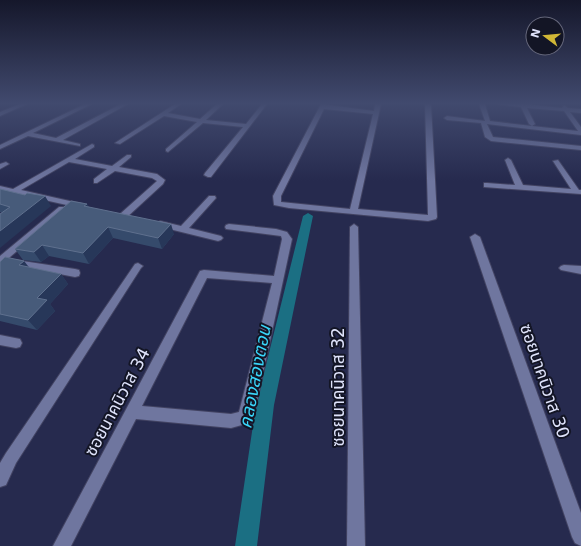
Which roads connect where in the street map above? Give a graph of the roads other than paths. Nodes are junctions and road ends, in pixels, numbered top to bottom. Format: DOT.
graph roads {
  1 [pos="37,129"];
  2 [pos="78,129"];
  3 [pos="139,129"];
  4 [pos="192,129"];
  5 [pos="245,129"];
  6 [pos="311,129"];
  7 [pos="372,129"];
  8 [pos="429,129"];
  9 [pos="487,129"];
  10 [pos="566,129"];
  11 [pos="580,131"];
  12 [pos="28,134"];
  13 [pos="58,140"];
  14 [pos="118,143"];
  15 [pos="78,144"];
  16 [pos="92,146"];
  17 [pos="0,147"];
  18 [pos="581,148"];
  19 [pos="168,150"];
  20 [pos="129,156"];
  21 [pos="69,160"];
  22 [pos="508,160"];
  23 [pos="556,160"];
  24 [pos="114,167"];
  25 [pos="208,175"];
  26 [pos="97,181"];
  27 [pos="487,185"];
  28 [pos="520,187"];
  29 [pos="0,188"];
  30 [pos="16,191"];
  31 [pos="579,192"];
  32 [pos="212,198"];
  33 [pos="68,204"];
  34 [pos="92,209"];
  35 [pos="353,212"];
  36 [pos="138,219"];
  37 [pos="152,223"];
  38 [pos="228,227"];
  39 [pos="354,228"];
  40 [pos="182,230"];
  41 [pos="475,237"];
  42 [pos="218,238"];
  43 [pos="0,261"];
  44 [pos="138,266"];
  45 [pos="564,268"];
  46 [pos="581,270"];
  47 [pos="75,273"];
  48 [pos="278,280"];
  49 [pos="0,340"];
  50 [pos="16,343"];
  51 [pos="132,412"];
  52 [pos="0,479"];
  53 [pos="581,537"];
  54 [pos="62,546"];
  55 [pos="356,546"];
  1 -- 12 [label="street"];
  2 -- 13 [label="street"];
  3 -- 14 [label="street"];
  4 -- 19 [label="street"];
  5 -- 25 [label="street"];
  6 -- 35 [label="street"];
  7 -- 35 [label="street"];
  8 -- 35 [label="street"];
  9 -- 18 [label="street"];
  10 -- 11 [label="street"];
  12 -- 13 [label="street"];
  12 -- 17 [label="street"];
  13 -- 15 [label="street"];
  16 -- 21 [label="street"];
  20 -- 24 [label="street"];
  21 -- 24 [label="street"];
  21 -- 30 [label="street"];
  22 -- 28 [label="street"];
  23 -- 31 [label="street"];
  24 -- 26 [label="street"];
  24 -- 36 [label="street"];
  27 -- 28 [label="street"];
  28 -- 31 [label="street"];
  29 -- 30 [label="street"];
  30 -- 33 [label="street"];
  32 -- 40 [label="street"];
  33 -- 34 [label="street"];
  33 -- 43 [label="street"];
  37 -- 40 [label="street"];
  38 -- 48 [label="street"];
  39 -- 55 [label="street, ซอยนาคนิวาส 32"];
  40 -- 42 [label="street"];
  41 -- 53 [label="street, ซอยนาคนิวาส 30"];
  43 -- 47 [label="street"];
  44 -- 52 [label="street"];
  45 -- 46 [label="street"];
  48 -- 51 [label="street, ซอยนาคนิวาส 34"];
  48 -- 51 [label="street"];
  49 -- 50 [label="street"];
  51 -- 54 [label="street, ซอยนาคนิวาส 34"];
}
